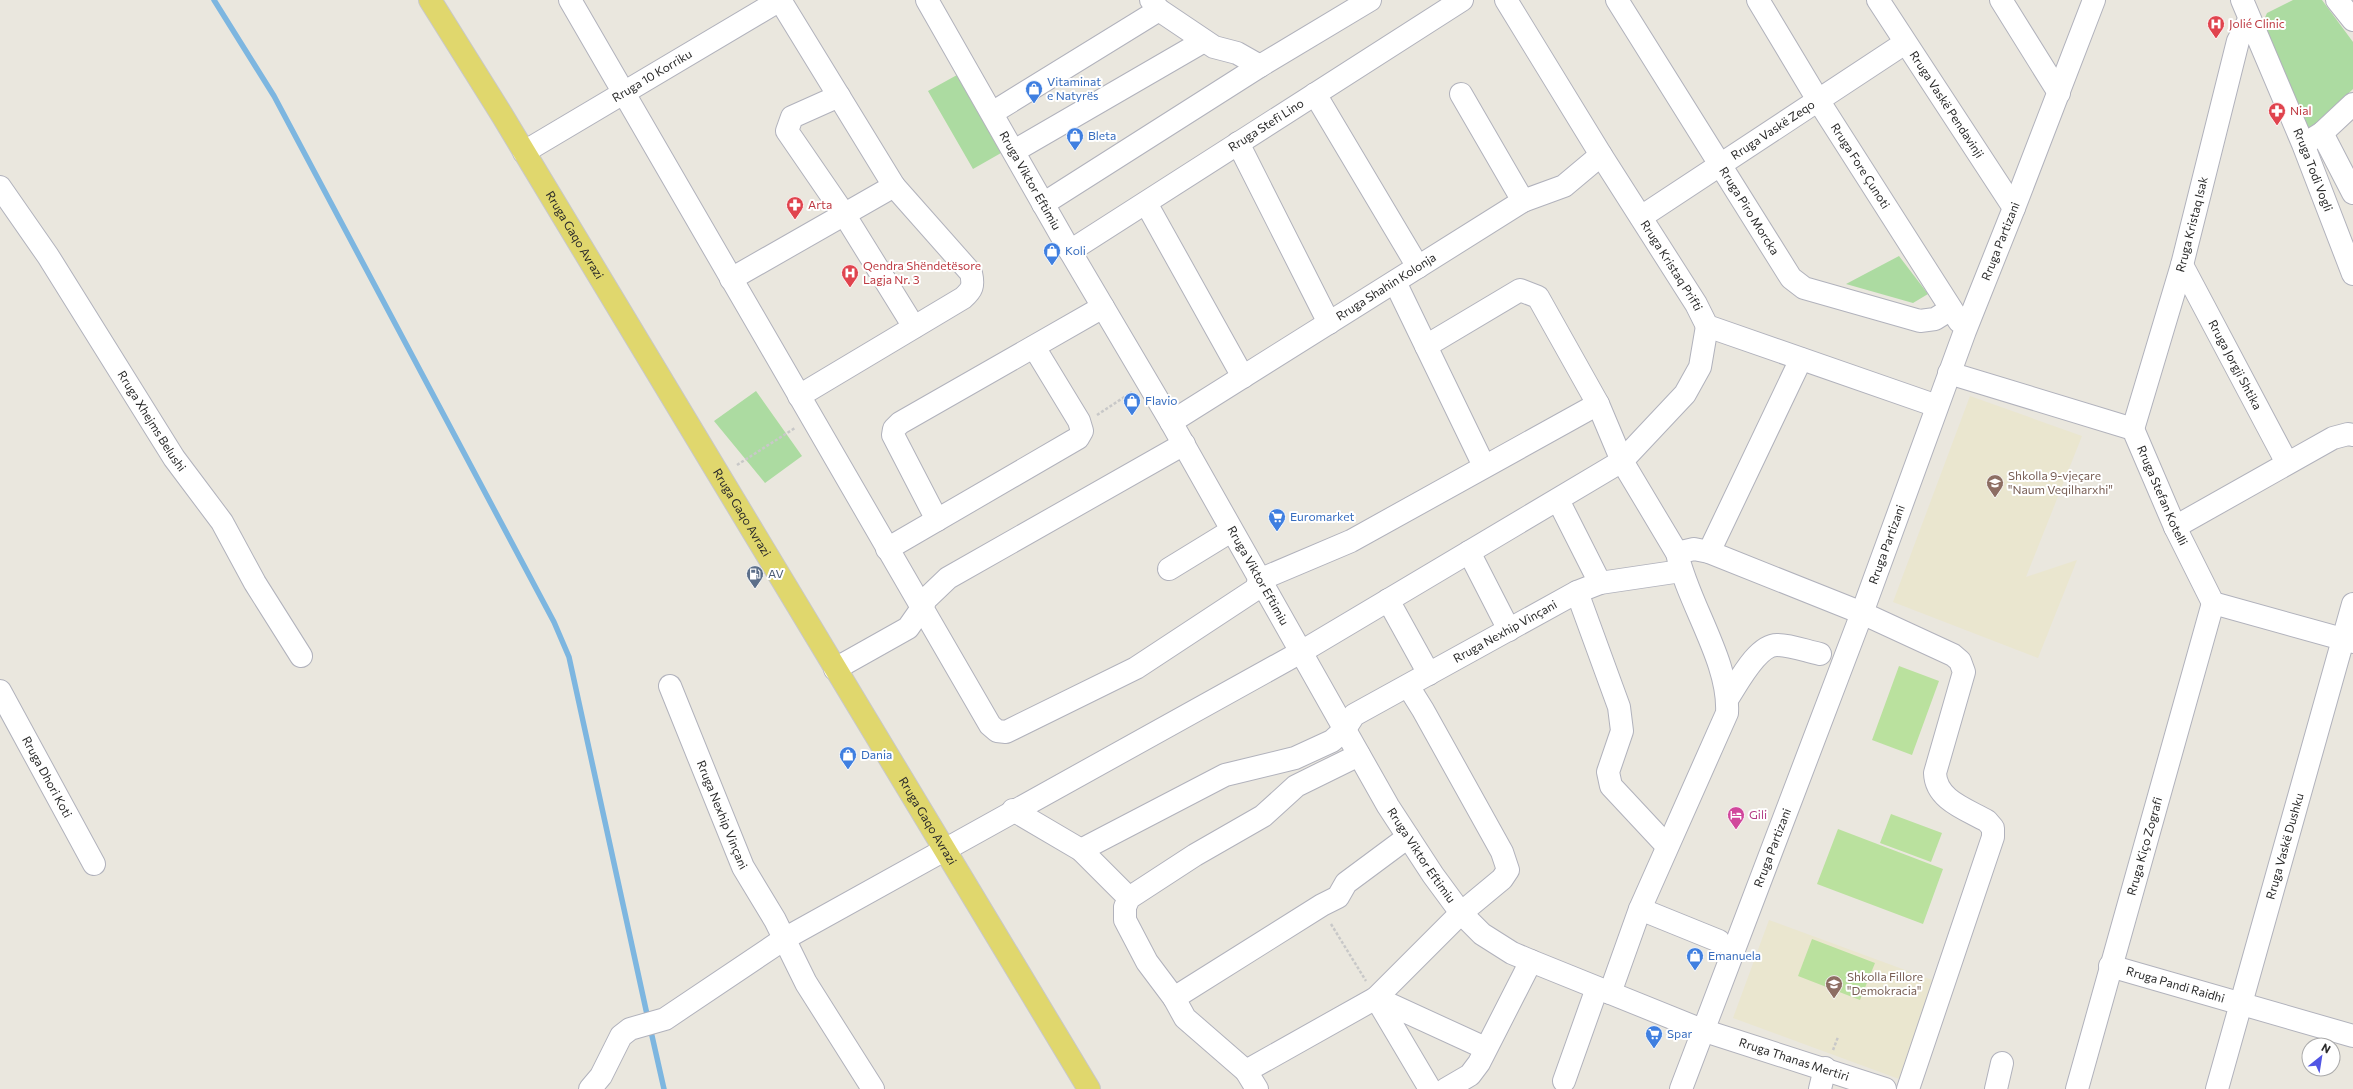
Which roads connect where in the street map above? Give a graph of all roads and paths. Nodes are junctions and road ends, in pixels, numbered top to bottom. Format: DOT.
graph roads {
  1 [pos="430,0"];
  2 [pos="570,0"];
  3 [pos="780,0"];
  4 [pos="1370,0"];
  5 [pos="1462,0"];
  6 [pos="1506,0"];
  7 [pos="1617,0"];
  8 [pos="1758,0"];
  9 [pos="1878,0"];
  10 [pos="2001,0"];
  11 [pos="2094,0"];
  12 [pos="2242,0"];
  13 [pos="2336,0"];
  14 [pos="932,2"];
  15 [pos="1155,5"];
  16 [pos="2249,20"];
  17 [pos="2353,20"];
  18 [pos="1204,41"];
  19 [pos="1906,43"];
  20 [pos="1260,66"];
  21 [pos="2059,93"];
  22 [pos="624,94"];
  23 [pos="1315,94"];
  24 [pos="1461,94"];
  25 [pos="839,96"];
  26 [pos="1818,100"];
  27 [pos="2353,104"];
  28 [pos="992,113"];
  29 [pos="2322,133"];
  30 [pos="1238,143"];
  31 [pos="2303,144"];
  32 [pos="1014,151"];
  33 [pos="524,152"];
  34 [pos="1601,155"];
  35 [pos="1719,165"];
  36 [pos="0,186"];
  37 [pos="894,186"];
  38 [pos="2353,193"];
  39 [pos="1523,201"];
  40 [pos="1146,203"];
  41 [pos="1043,204"];
  42 [pos="2014,208"];
  43 [pos="844,214"];
  44 [pos="1641,217"];
  45 [pos="1070,251"];
  46 [pos="2182,265"];
  47 [pos="1418,267"];
  48 [pos="2353,274"];
  49 [pos="731,279"];
  50 [pos="1395,282"];
  51 [pos="1103,307"];
  52 [pos="1951,310"];
  53 [pos="1329,323"];
  54 [pos="1707,326"];
  55 [pos="914,327"];
  56 [pos="1964,331"];
  57 [pos="1034,346"];
  58 [pos="1426,346"];
  59 [pos="1801,359"];
  60 [pos="1949,373"];
  61 [pos="1244,377"];
  62 [pos="1147,382"];
  63 [pos="799,396"];
  64 [pos="1598,404"];
  65 [pos="1937,406"];
  66 [pos="1171,422"];
  67 [pos="1080,426"];
  68 [pos="2133,429"];
  69 [pos="789,432"];
  70 [pos="2353,435"];
  71 [pos="1184,444"];
  72 [pos="1622,461"];
  73 [pos="2287,464"];
  74 [pos="736,466"];
  75 [pos="1484,466"];
  76 [pos="1558,500"];
  77 [pos="937,520"];
  78 [pos="2175,527"];
  79 [pos="1231,531"];
  80 [pos="887,549"];
  81 [pos="1469,552"];
  82 [pos="1709,552"];
  83 [pos="1679,562"];
  84 [pos="1168,569"];
  85 [pos="1259,580"];
  86 [pos="1600,583"];
  87 [pos="1577,592"];
  88 [pos="1388,600"];
  89 [pos="2213,603"];
  90 [pos="2353,604"];
  91 [pos="922,608"];
  92 [pos="1862,613"];
  93 [pos="1508,630"];
  94 [pos="2348,640"];
  95 [pos="1301,652"];
  96 [pos="1820,654"];
  97 [pos="301,656"];
  98 [pos="835,669"];
  99 [pos="1429,674"];
  100 [pos="670,686"];
  101 [pos="1408,686"];
  102 [pos="0,691"];
  103 [pos="1728,698"];
  104 [pos="1345,729"];
  105 [pos="1359,754"];
  106 [pos="1013,810"];
  107 [pos="1408,837"];
  108 [pos="1667,846"];
  109 [pos="943,849"];
  110 [pos="1081,850"];
  111 [pos="94,864"];
  112 [pos="1129,898"];
  113 [pos="1322,906"];
  114 [pos="1640,909"];
  115 [pos="1461,913"];
  116 [pos="784,938"];
  117 [pos="1719,941"];
  118 [pos="1531,961"];
  119 [pos="2110,966"];
  120 [pos="1604,990"];
  121 [pos="1174,998"];
  122 [pos="1376,998"];
  123 [pos="2241,1004"];
  124 [pos="1702,1030"];
  125 [pos="2353,1036"];
  126 [pos="1485,1048"];
  127 [pos="2002,1063"];
  128 [pos="1826,1068"];
  129 [pos="1246,1070"];
  130 [pos="1564,1082"];
  131 [pos="590,1089"];
  132 [pos="873,1089"];
  133 [pos="1089,1089"];
  134 [pos="1257,1089"];
  135 [pos="1430,1089"];
  136 [pos="1446,1089"];
  137 [pos="1681,1089"];
  138 [pos="1820,1089"];
  139 [pos="1885,1089"];
  140 [pos="1908,1089"];
  141 [pos="1996,1089"];
  142 [pos="2077,1089"];
  143 [pos="2217,1089"];
  1 -- 33 [label="main road, Rruga Gaqo Avrazi"];
  2 -- 22 [label="street"];
  3 -- 22 [label="street, Rruga 10 Korriku"];
  3 -- 25 [label="street"];
  4 -- 20 [label="street"];
  5 -- 23 [label="street, Rruga Stefi Lino"];
  6 -- 34 [label="street, Rruga Kristaq Prifti"];
  7 -- 35 [label="street, Rruga Piro Morcka"];
  8 -- 26 [label="street, Rruga Fore Çunoti"];
  9 -- 19 [label="street, Rruga Vaskë Pendavinji"];
  10 -- 21 [label="street"];
  11 -- 21 [label="street, Rruga Partizani"];
  12 -- 16 [label="street, Rruga Todi Vogli"];
  13 -- 17 [label="street"];
  14 -- 28 [label="street, Rruga Viktor Eftimiu"];
  15 -- 18 [label="street"];
  15 -- 28 [label="street"];
  16 -- 31 [label="street, Rruga Todi Vogli"];
  16 -- 46 [label="street, Rruga Kristaq Isak"];
  18 -- 20 [label="street"];
  18 -- 32 [label="street"];
  19 -- 26 [label="street, Rruga Vaskë Zeqo"];
  19 -- 42 [label="street, Rruga Vaskë Pendavinji"];
  20 -- 41 [label="street"];
  21 -- 42 [label="street, Rruga Partizani"];
  22 -- 33 [label="street, Rruga 10 Korriku"];
  22 -- 49 [label="street"];
  23 -- 30 [label="street, Rruga Stefi Lino"];
  23 -- 47 [label="street"];
  24 -- 39 [label="street"];
  25 -- 37 [label="street"];
  25 -- 43 [label="street"];
  26 -- 35 [label="street, Rruga Vaskë Zeqo"];
  26 -- 52 [label="street, Rruga Fore Çunoti"];
  27 -- 29 [label="street"];
  28 -- 32 [label="street, Rruga Viktor Eftimiu"];
  29 -- 31 [label="street"];
  29 -- 38 [label="street"];
  30 -- 40 [label="street, Rruga Stefi Lino"];
  30 -- 53 [label="street"];
  31 -- 48 [label="street, Rruga Todi Vogli"];
  32 -- 41 [label="street, Rruga Viktor Eftimiu"];
  33 -- 98 [label="main road, Rruga Gaqo Avrazi"];
  34 -- 39 [label="street, Rruga Shahin Kolonja"];
  34 -- 44 [label="street, Rruga Kristaq Prifti"];
  35 -- 44 [label="street, Rruga Vaskë Zeqo"];
  35 -- 52 [label="street, Rruga Piro Morcka"];
  36 -- 97 [label="street, Rruga Xhejms Belushi"];
  37 -- 43 [label="street"];
  37 -- 55 [label="street"];
  39 -- 47 [label="street, Rruga Shahin Kolonja"];
  40 -- 45 [label="street, Rruga Stefi Lino"];
  40 -- 61 [label="street"];
  41 -- 45 [label="street, Rruga Viktor Eftimiu"];
  42 -- 56 [label="street, Rruga Partizani"];
  43 -- 49 [label="street"];
  43 -- 55 [label="street"];
  44 -- 54 [label="street, Rruga Kristaq Prifti"];
  45 -- 51 [label="street, Rruga Viktor Eftimiu"];
  46 -- 68 [label="street, Rruga Kristaq Isak"];
  46 -- 73 [label="street, Rruga Jorgji Shtika"];
  47 -- 50 [label="street, Rruga Shahin Kolonja"];
  49 -- 63 [label="street"];
  50 -- 53 [label="street, Rruga Shahin Kolonja"];
  50 -- 58 [label="street"];
  51 -- 57 [label="street"];
  51 -- 62 [label="street, Rruga Viktor Eftimiu"];
  52 -- 56 [label="street, Rruga Fore Çunoti"];
  53 -- 61 [label="street, Rruga Shahin Kolonja"];
  54 -- 59 [label="street, Rruga Kristaq Prifti"];
  54 -- 72 [label="street"];
  55 -- 63 [label="street"];
  56 -- 60 [label="street, Rruga Partizani"];
  57 -- 67 [label="street"];
  57 -- 77 [label="street"];
  58 -- 64 [label="street"];
  58 -- 75 [label="street"];
  59 -- 65 [label="street, Rruga Kristaq Prifti"];
  59 -- 82 [label="street"];
  60 -- 65 [label="street, Rruga Partizani"];
  60 -- 68 [label="street"];
  61 -- 66 [label="street, Rruga Shahin Kolonja"];
  62 -- 66 [label="street, Rruga Viktor Eftimiu"];
  62 -- 67 [label="path"];
  63 -- 80 [label="street"];
  64 -- 72 [label="street"];
  64 -- 75 [label="street"];
  65 -- 92 [label="street, Rruga Partizani"];
  66 -- 71 [label="street, Rruga Viktor Eftimiu"];
  67 -- 77 [label="street"];
  68 -- 78 [label="street, Rruga Stefan Kotelli"];
  69 -- 74 [label="path"];
  70 -- 73 [label="street"];
  71 -- 79 [label="street, Rruga Viktor Eftimiu"];
  71 -- 91 [label="street"];
  72 -- 76 [label="street"];
  72 -- 83 [label="street"];
  73 -- 78 [label="street"];
  75 -- 85 [label="street"];
  76 -- 81 [label="street"];
  76 -- 86 [label="street"];
  77 -- 80 [label="street"];
  78 -- 89 [label="street, Rruga Stefan Kotelli"];
  79 -- 84 [label="street"];
  79 -- 85 [label="street, Rruga Viktor Eftimiu"];
  80 -- 91 [label="street"];
  81 -- 88 [label="street"];
  81 -- 93 [label="street"];
  82 -- 83 [label="street, Rruga Nexhip Vinçani"];
  82 -- 92 [label="street, Rruga Nexhip Vinçani"];
  83 -- 86 [label="street, Rruga Nexhip Vinçani"];
  83 -- 103 [label="street"];
  85 -- 91 [label="street"];
  85 -- 95 [label="street, Rruga Viktor Eftimiu"];
  86 -- 87 [label="street, Rruga Nexhip Vinçani"];
  87 -- 93 [label="street, Rruga Nexhip Vinçani"];
  87 -- 108 [label="street"];
  88 -- 95 [label="street"];
  88 -- 99 [label="street"];
  89 -- 94 [label="street"];
  89 -- 119 [label="street, Rruga Kiço Zografi"];
  90 -- 94 [label="street, Rruga Vaskë Dushku"];
  91 -- 98 [label="street"];
  92 -- 124 [label="street, Rruga Partizani"];
  92 -- 140 [label="street, Rruga Nexhip Vinçani"];
  93 -- 99 [label="street, Rruga Nexhip Vinçani"];
  94 -- 123 [label="street, Rruga Vaskë Dushku"];
  95 -- 104 [label="street, Rruga Viktor Eftimiu"];
  95 -- 106 [label="street"];
  96 -- 103 [label="street"];
  98 -- 109 [label="main road, Rruga Gaqo Avrazi"];
  99 -- 101 [label="street, Rruga Nexhip Vinçani"];
  100 -- 116 [label="street, Rruga Nexhip Vinçani"];
  101 -- 104 [label="street, Rruga Nexhip Vinçani"];
  101 -- 115 [label="street"];
  102 -- 111 [label="street, Rruga Dhori Koti"];
  103 -- 108 [label="street"];
  104 -- 105 [label="street, Rruga Viktor Eftimiu"];
  104 -- 110 [label="street, Rruga Nexhip Vinçani"];
  105 -- 107 [label="street, Rruga Viktor Eftimiu"];
  105 -- 112 [label="street"];
  106 -- 109 [label="street"];
  106 -- 110 [label="street"];
  107 -- 113 [label="street"];
  107 -- 115 [label="street, Rruga Viktor Eftimiu"];
  108 -- 114 [label="street"];
  109 -- 116 [label="street"];
  109 -- 133 [label="main road, Rruga Gaqo Avrazi"];
  110 -- 112 [label="street"];
  112 -- 121 [label="street"];
  113 -- 121 [label="street"];
  113 -- 122 [label="path"];
  114 -- 117 [label="street"];
  114 -- 120 [label="street"];
  115 -- 118 [label="street, Rruga Viktor Eftimiu"];
  115 -- 122 [label="street"];
  116 -- 131 [label="street"];
  116 -- 132 [label="street, Rruga Nexhip Vinçani"];
  118 -- 120 [label="street, Rruga Viktor Eftimiu"];
  118 -- 126 [label="street"];
  119 -- 123 [label="street, Rruga Pandi Raidhi"];
  119 -- 142 [label="street, Rruga Kiço Zografi"];
  120 -- 124 [label="street, Rruga Viktor Eftimiu"];
  120 -- 130 [label="street"];
  121 -- 129 [label="street"];
  122 -- 126 [label="street"];
  122 -- 129 [label="street"];
  122 -- 135 [label="street"];
  123 -- 125 [label="street, Rruga Pandi Raidhi"];
  123 -- 143 [label="street, Rruga Vaskë Dushku"];
  124 -- 128 [label="street, Rruga Thanas Mertiri"];
  124 -- 137 [label="street, Rruga Partizani"];
  126 -- 136 [label="street"];
  127 -- 141 [label="street"];
  128 -- 138 [label="street"];
  128 -- 139 [label="street, Rruga Thanas Mertiri"];
  129 -- 134 [label="street"];
}
